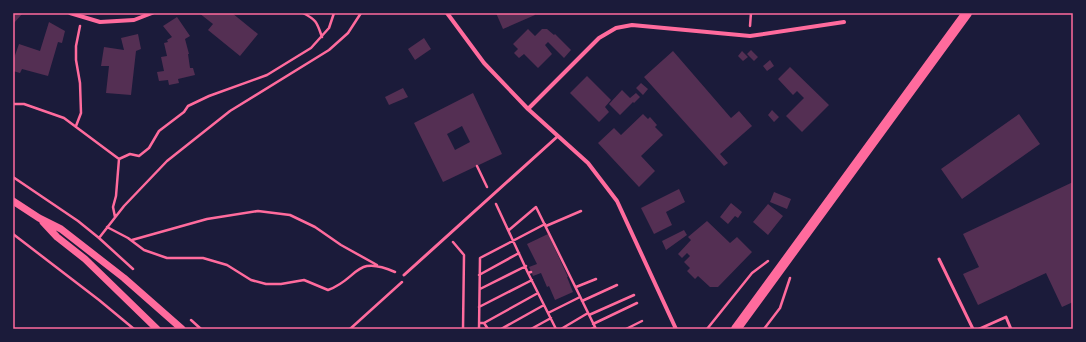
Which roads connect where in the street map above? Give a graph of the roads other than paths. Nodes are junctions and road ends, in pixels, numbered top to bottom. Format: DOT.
graph roads {
  1 [pos="70,13"];
  2 [pos="152,13"];
  3 [pos="446,13"];
  4 [pos="967,13"];
  5 [pos="844,22"];
  6 [pos="528,109"];
  7 [pos="558,136"];
  8 [pos="13,201"];
  9 [pos="39,218"];
  10 [pos="939,259"];
  11 [pos="404,276"];
  12 [pos="157,329"];
  13 [pos="182,329"];
  14 [pos="676,329"];
  15 [pos="736,329"];
  16 [pos="973,329"];
  17 [pos="979,329"];
  18 [pos="1011,329"];
  1 -- 2 [label="street"];
  3 -- 6 [label="street"];
  4 -- 15 [label="main road"];
  5 -- 6 [label="street"];
  6 -- 7 [label="street"];
  7 -- 11 [label="lane"];
  7 -- 14 [label="street"];
  8 -- 9 [label="street"];
  9 -- 12 [label="street"];
  9 -- 13 [label="street"];
  10 -- 16 [label="lane"];
  17 -- 18 [label="lane"];
}
